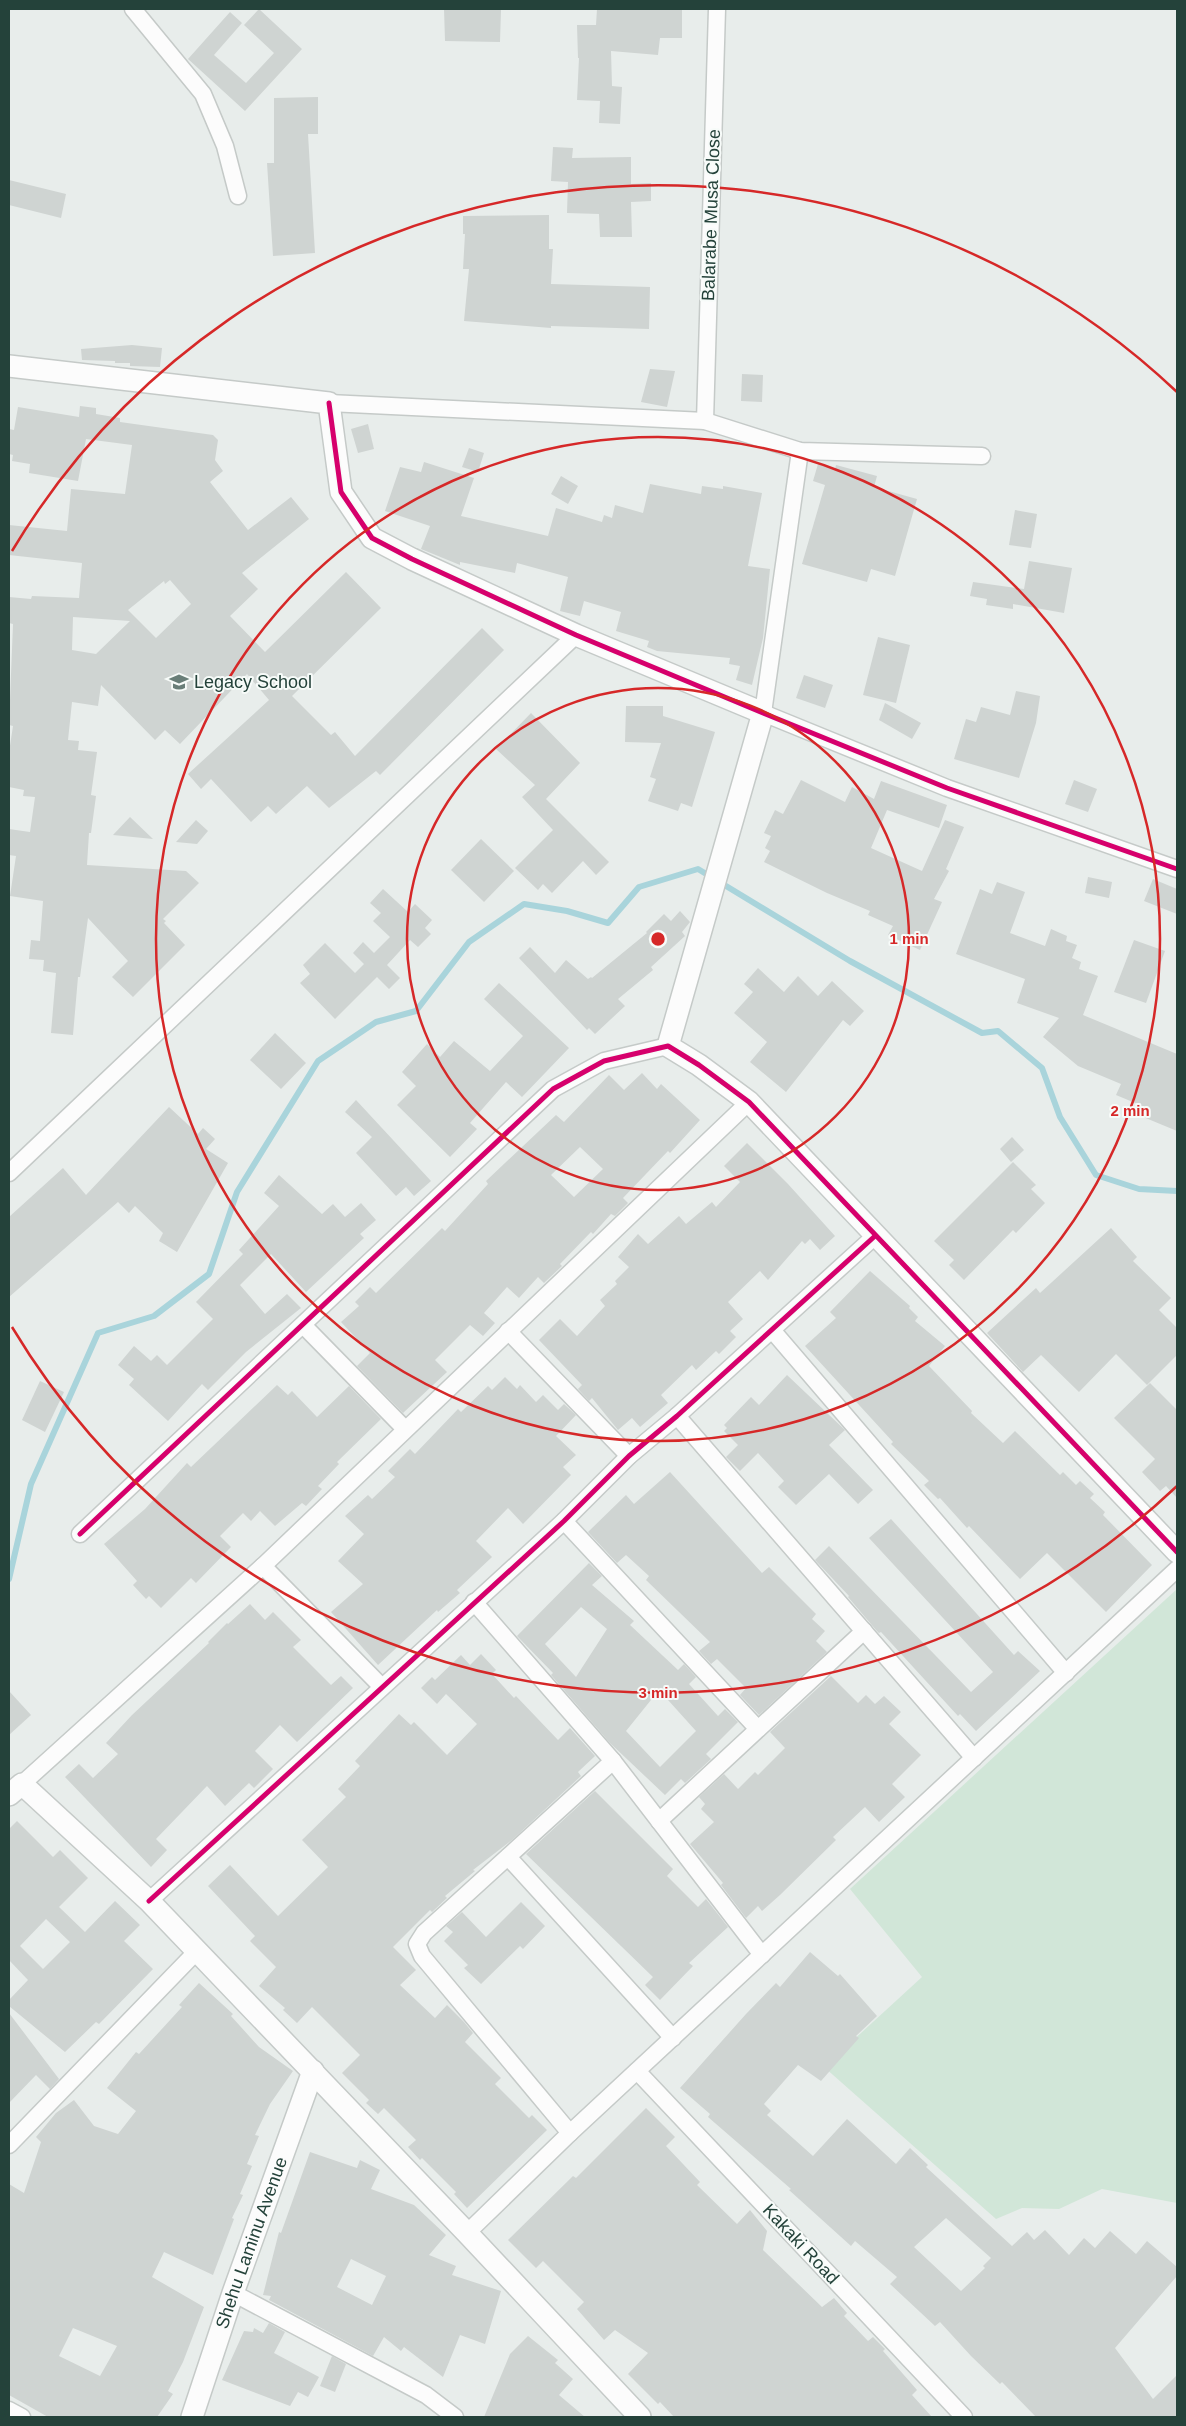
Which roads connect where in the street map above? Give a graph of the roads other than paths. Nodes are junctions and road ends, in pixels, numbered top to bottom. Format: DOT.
graph roads {
  1 [pos="133,9"];
  2 [pos="717,9"];
  3 [pos="238,196"];
  4 [pos="9,366"];
  5 [pos="329,402"];
  6 [pos="705,421"];
  7 [pos="800,451"];
  8 [pos="982,456"];
  9 [pos="576,636"];
  10 [pos="763,713"];
  11 [pos="1177,869"];
  12 [pos="668,1046"];
  13 [pos="749,1102"];
  14 [pos="9,1174"];
  15 [pos="875,1236"];
  16 [pos="303,1325"];
  17 [pos="772,1330"];
  18 [pos="508,1331"];
  19 [pos="677,1416"];
  20 [pos="405,1429"];
  21 [pos="629,1456"];
  22 [pos="564,1521"];
  23 [pos="80,1534"];
  24 [pos="1177,1552"];
  25 [pos="263,1566"];
  26 [pos="1177,1569"];
  27 [pos="474,1602"];
  28 [pos="864,1631"];
  29 [pos="1066,1673"];
  30 [pos="382,1687"];
  31 [pos="758,1729"];
  32 [pos="974,1758"];
  33 [pos="612,1761"];
  34 [pos="15,1789"];
  35 [pos="659,1820"];
  36 [pos="508,1857"];
  37 [pos="149,1901"];
  38 [pos="197,1951"];
  39 [pos="762,1955"];
  40 [pos="673,2038"];
  41 [pos="314,2071"];
  42 [pos="637,2071"];
  43 [pos="570,2133"];
  44 [pos="9,2144"];
  45 [pos="467,2233"];
  46 [pos="233,2293"];
  47 [pos="9,2410"];
  48 [pos="22,2417"];
  49 [pos="192,2417"];
  50 [pos="455,2417"];
  51 [pos="640,2417"];
  52 [pos="964,2417"];
  1 -- 3 [label="street"];
  2 -- 6 [label="street, Balarabe Musa Close"];
  4 -- 5 [label="street"];
  5 -- 6 [label="street"];
  5 -- 9 [label="street"];
  6 -- 7 [label="street"];
  7 -- 8 [label="street"];
  7 -- 10 [label="street"];
  9 -- 10 [label="street"];
  9 -- 14 [label="street"];
  10 -- 11 [label="street"];
  10 -- 12 [label="street"];
  12 -- 13 [label="street"];
  12 -- 16 [label="street"];
  13 -- 15 [label="street"];
  13 -- 18 [label="street"];
  15 -- 17 [label="street"];
  15 -- 24 [label="street"];
  16 -- 20 [label="street"];
  16 -- 23 [label="street"];
  17 -- 19 [label="street"];
  17 -- 29 [label="street"];
  18 -- 20 [label="street"];
  18 -- 21 [label="street"];
  19 -- 21 [label="street"];
  19 -- 28 [label="street"];
  20 -- 25 [label="street"];
  21 -- 22 [label="street"];
  22 -- 27 [label="street"];
  22 -- 31 [label="street"];
  25 -- 30 [label="street"];
  25 -- 34 [label="street"];
  26 -- 29 [label="street"];
  27 -- 30 [label="street"];
  27 -- 33 [label="street"];
  28 -- 31 [label="street"];
  28 -- 32 [label="street"];
  29 -- 32 [label="street"];
  30 -- 37 [label="street"];
  31 -- 35 [label="street"];
  32 -- 39 [label="street"];
  33 -- 35 [label="street"];
  33 -- 36 [label="street"];
  34 -- 37 [label="street"];
  35 -- 39 [label="street"];
  36 -- 40 [label="street"];
  36 -- 43 [label="street"];
  37 -- 38 [label="street"];
  38 -- 41 [label="street"];
  38 -- 44 [label="street"];
  39 -- 40 [label="street"];
  40 -- 42 [label="street"];
  41 -- 45 [label="street"];
  41 -- 46 [label="street, Shehu Laminu Avenue"];
  42 -- 43 [label="street"];
  42 -- 52 [label="street, Kakaki Road"];
  43 -- 45 [label="street"];
  45 -- 51 [label="street"];
  46 -- 49 [label="street, Shehu Laminu Avenue"];
  46 -- 50 [label="street"];
  47 -- 48 [label="street"];
}
